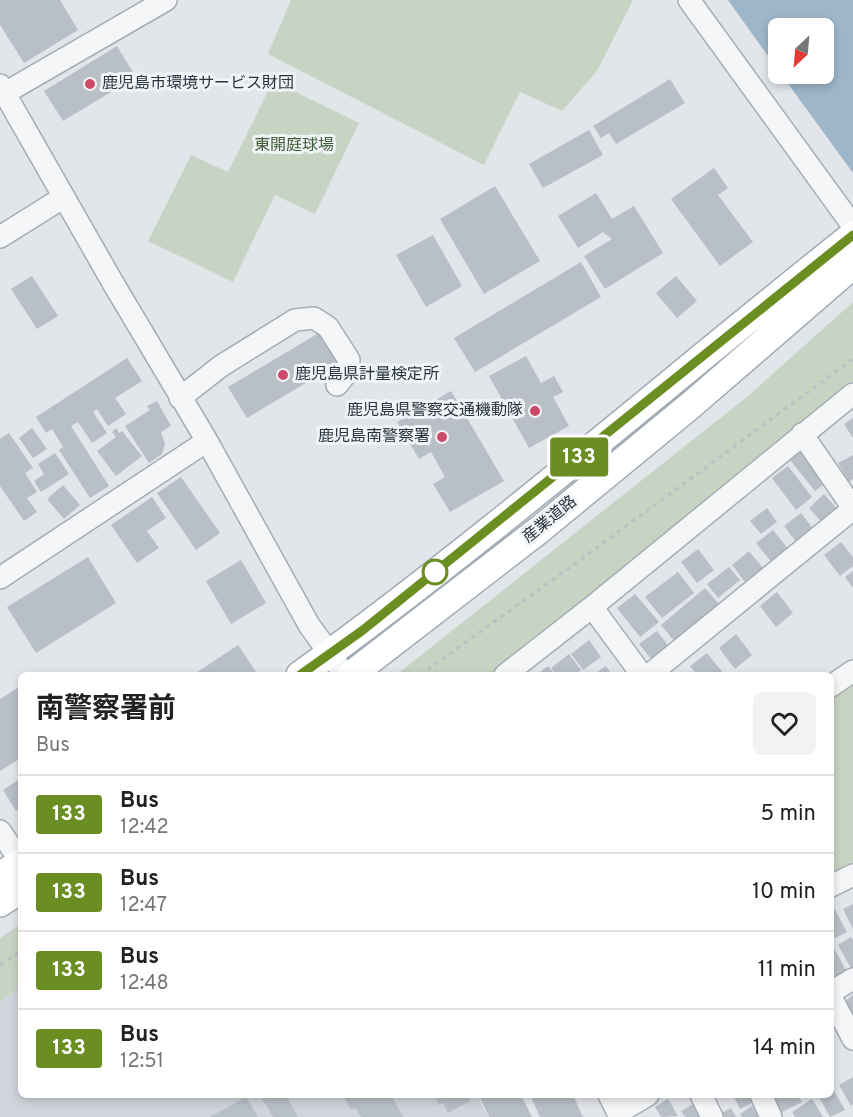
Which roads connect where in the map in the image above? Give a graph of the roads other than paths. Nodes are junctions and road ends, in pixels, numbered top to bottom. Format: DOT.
graph roads {
  1 [pos="166,0"];
  2 [pos="689,0"];
  3 [pos="3,89"];
  4 [pos="64,197"];
  5 [pos="853,226"];
  6 [pos="853,235"];
  7 [pos="0,237"];
  8 [pos="853,265"];
  9 [pos="337,385"];
  10 [pos="853,393"];
  11 [pos="180,398"];
  12 [pos="802,434"];
  13 [pos="207,441"];
  14 [pos="853,508"];
  15 [pos="0,578"];
  16 [pos="592,607"];
  17 [pos="337,664"];
  18 [pos="853,670"];
  19 [pos="310,672"];
  20 [pos="355,672"];
  21 [pos="509,672"];
  22 [pos="640,672"];
  23 [pos="653,672"];
  24 [pos="834,684"];
  25 [pos="0,831"];
  26 [pos="18,858"];
  27 [pos="18,864"];
  28 [pos="853,875"];
  29 [pos="0,876"];
  30 [pos="834,884"];
  31 [pos="18,891"];
  32 [pos="0,903"];
  33 [pos="853,979"];
  34 [pos="834,990"];
  35 [pos="834,1003"];
  36 [pos="853,1039"];
  37 [pos="641,1098"];
  38 [pos="702,1098"];
  39 [pos="762,1098"];
  40 [pos="616,1108"];
  41 [pos="712,1117"];
  42 [pos="771,1117"];
  1 -- 3 [label="street"];
  2 -- 5 [label="street"];
  3 -- 4 [label="street"];
  4 -- 7 [label="street"];
  4 -- 11 [label="street"];
  6 -- 17 [label="main road, 産業道路"];
  8 -- 20 [label="main road, 産業道路"];
  9 -- 11 [label="street"];
  10 -- 12 [label="street"];
  11 -- 13 [label="street"];
  12 -- 14 [label="street"];
  12 -- 16 [label="street"];
  13 -- 15 [label="street"];
  13 -- 17 [label="street"];
  14 -- 23 [label="street"];
  16 -- 21 [label="street"];
  16 -- 22 [label="street"];
  17 -- 19 [label="main road, 産業道路"];
  18 -- 24 [label="street"];
  25 -- 26 [label="street"];
  27 -- 29 [label="main road"];
  28 -- 30 [label="street"];
  31 -- 32 [label="main road"];
  33 -- 34 [label="street"];
  35 -- 36 [label="street"];
  37 -- 40 [label="street"];
  38 -- 41 [label="street"];
  39 -- 42 [label="street"];
}
